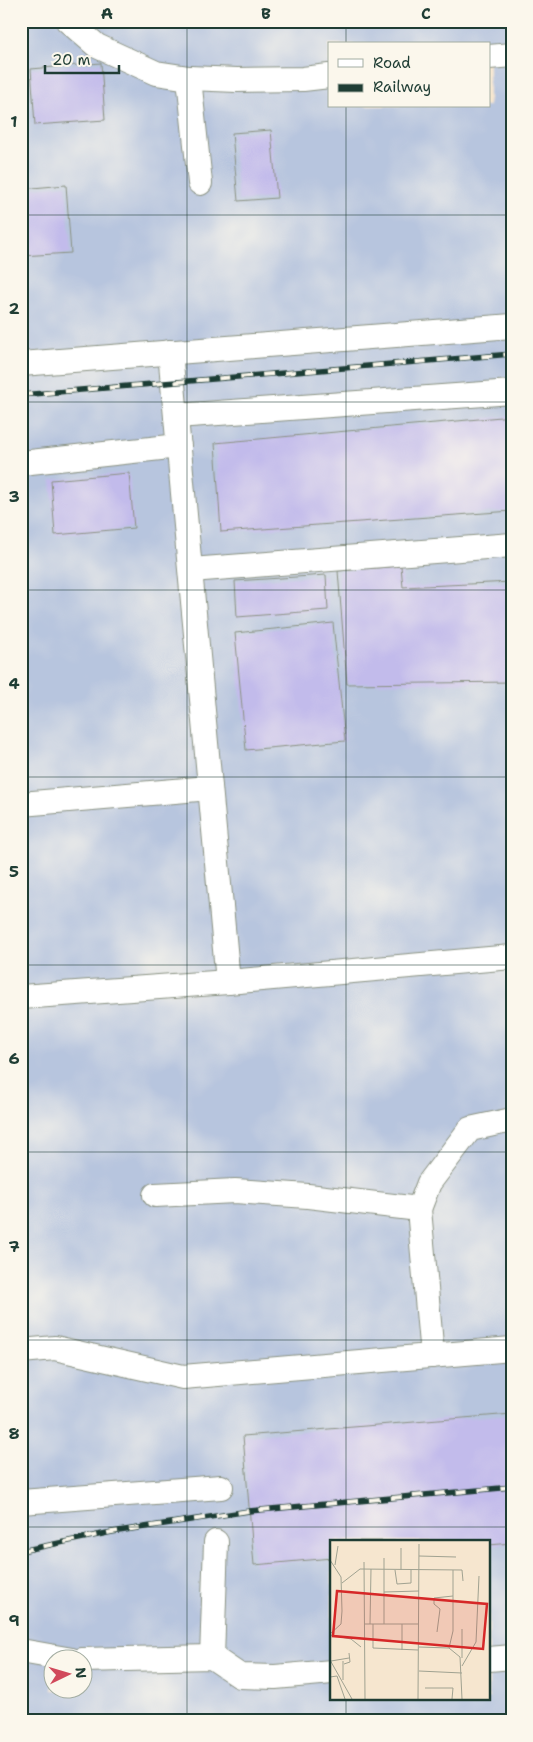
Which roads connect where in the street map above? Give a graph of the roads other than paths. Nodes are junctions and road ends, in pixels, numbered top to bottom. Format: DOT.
graph roads {
  1 [pos="68,21"];
  2 [pos="512,55"];
  3 [pos="490,57"];
  4 [pos="328,76"];
  5 [pos="189,78"];
  6 [pos="200,183"];
  7 [pos="512,326"];
  8 [pos="170,352"];
  9 [pos="21,364"];
  10 [pos="512,392"];
  11 [pos="176,416"];
  12 [pos="179,446"];
  13 [pos="21,462"];
  14 [pos="512,545"];
  15 [pos="191,570"];
  16 [pos="210,788"];
  17 [pos="21,804"];
  18 [pos="512,957"];
  19 [pos="228,982"];
  20 [pos="21,997"];
  21 [pos="512,1120"];
  22 [pos="155,1195"];
  23 [pos="419,1209"];
  24 [pos="512,1349"];
  25 [pos="21,1351"];
  26 [pos="432,1356"];
  27 [pos="221,1487"];
  28 [pos="21,1502"];
  29 [pos="216,1542"];
  30 [pos="21,1651"];
  31 [pos="42,1655"];
  32 [pos="212,1657"];
  33 [pos="512,1657"];
  34 [pos="490,1658"];
  35 [pos="92,1660"];
  36 [pos="330,1672"];
  1 -- 5 [label="lane"];
  2 -- 3 [label="lane"];
  4 -- 5 [label="lane"];
  5 -- 6 [label="lane"];
  7 -- 8 [label="lane"];
  8 -- 9 [label="lane"];
  8 -- 11 [label="lane"];
  10 -- 11 [label="lane"];
  11 -- 12 [label="lane"];
  12 -- 13 [label="lane"];
  12 -- 15 [label="lane"];
  14 -- 15 [label="lane"];
  15 -- 16 [label="lane"];
  16 -- 17 [label="lane"];
  16 -- 19 [label="lane"];
  18 -- 19 [label="lane"];
  19 -- 20 [label="lane"];
  21 -- 23 [label="lane"];
  22 -- 23 [label="lane"];
  23 -- 26 [label="lane"];
  24 -- 26 [label="lane"];
  25 -- 26 [label="lane"];
  27 -- 28 [label="lane"];
  29 -- 32 [label="lane"];
  30 -- 31 [label="lane"];
  32 -- 35 [label="lane"];
  32 -- 36 [label="lane"];
  33 -- 34 [label="lane"];
}
